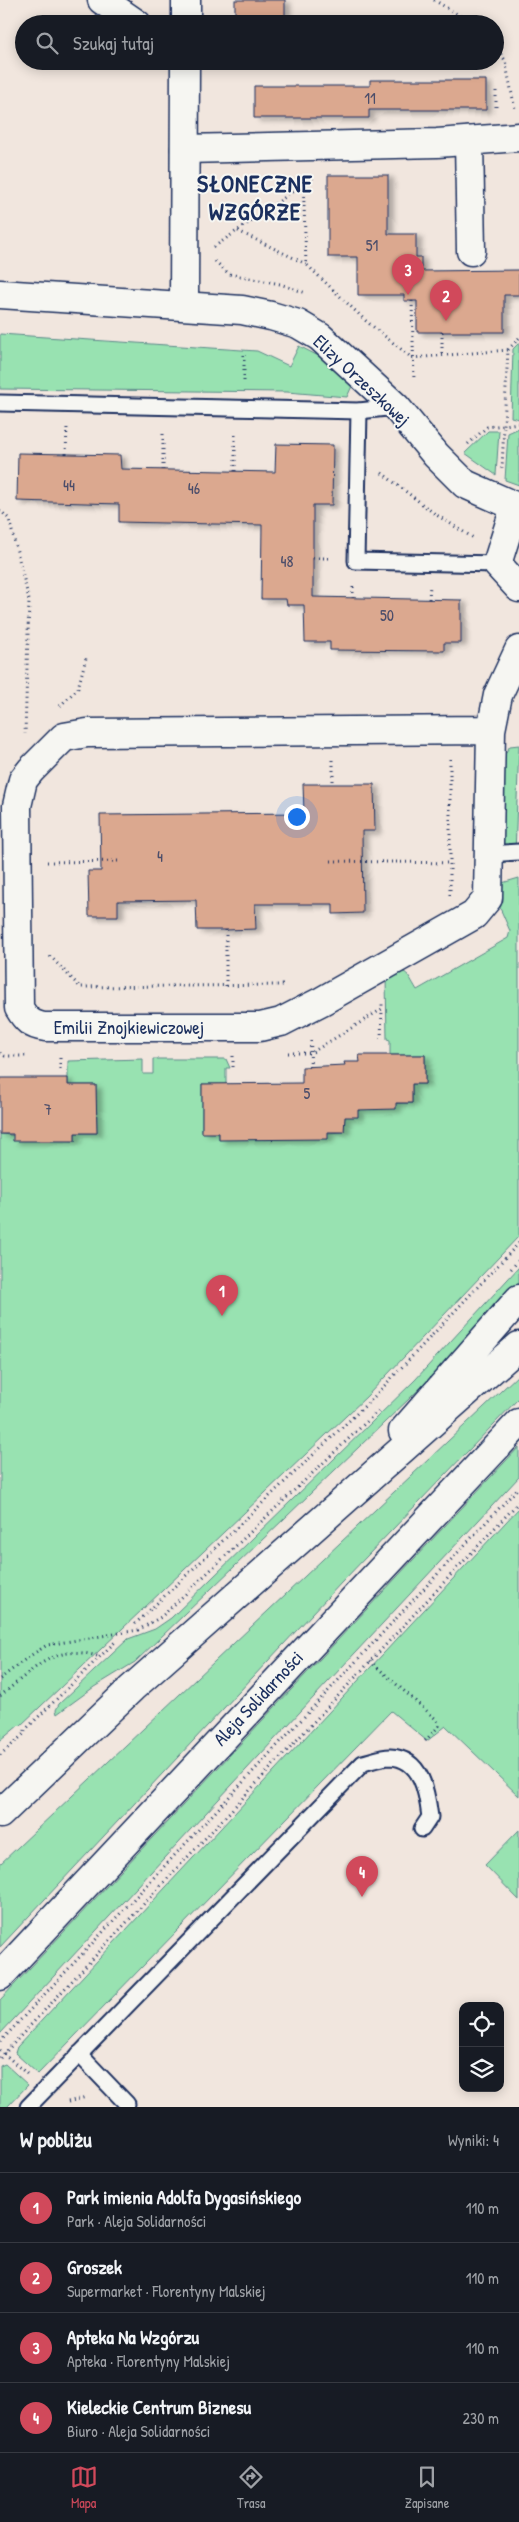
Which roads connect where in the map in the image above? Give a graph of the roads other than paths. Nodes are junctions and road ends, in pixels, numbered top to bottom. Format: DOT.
graph roads {
  1 [pos="102,0"];
  2 [pos="186,0"];
  3 [pos="124,15"];
  4 [pos="186,15"];
  5 [pos="186,70"];
  6 [pos="517,127"];
  7 [pos="469,141"];
  8 [pos="185,149"];
  9 [pos="471,251"];
  10 [pos="0,294"];
  11 [pos="184,305"];
  12 [pos="0,403"];
  13 [pos="396,407"];
  14 [pos="360,411"];
  15 [pos="517,508"];
  16 [pos="499,560"];
  17 [pos="519,588"];
  18 [pos="519,650"];
  19 [pos="491,730"];
  20 [pos="519,852"];
  21 [pos="488,854"];
  22 [pos="519,1299"];
  23 [pos="519,1346"];
  24 [pos="519,1423"];
  25 [pos="347,1497"];
  26 [pos="0,1814"];
  27 [pos="422,1829"];
  28 [pos="0,1976"];
  29 [pos="79,2054"];
  30 [pos="127,2104"];
  31 [pos="28,2107"];
  1 -- 3 [label="street"];
  2 -- 4 [label="street"];
  5 -- 8 [label="street"];
  6 -- 7 [label="street"];
  7 -- 8 [label="street"];
  7 -- 9 [label="street"];
  8 -- 11 [label="street"];
  10 -- 11 [label="street, Elizy Orzeszkowej"];
  11 -- 13 [label="street, Elizy Orzeszkowej"];
  12 -- 14 [label="lane"];
  13 -- 14 [label="lane"];
  13 -- 15 [label="street, Elizy Orzeszkowej"];
  14 -- 16 [label="lane"];
  15 -- 16 [label="street"];
  16 -- 17 [label="street"];
  18 -- 19 [label="street, Emilii Znojkiewiczowej"];
  19 -- 21 [label="street, Emilii Znojkiewiczowej"];
  19 -- 21 [label="street, Emilii Znojkiewiczowej"];
  20 -- 21 [label="lane"];
  22 -- 25 [label="street"];
  23 -- 25 [label="street"];
  24 -- 28 [label="street, Aleja Solidarności"];
  25 -- 26 [label="street"];
  27 -- 29 [label="lane"];
  29 -- 30 [label="lane"];
  29 -- 31 [label="lane"];
}
